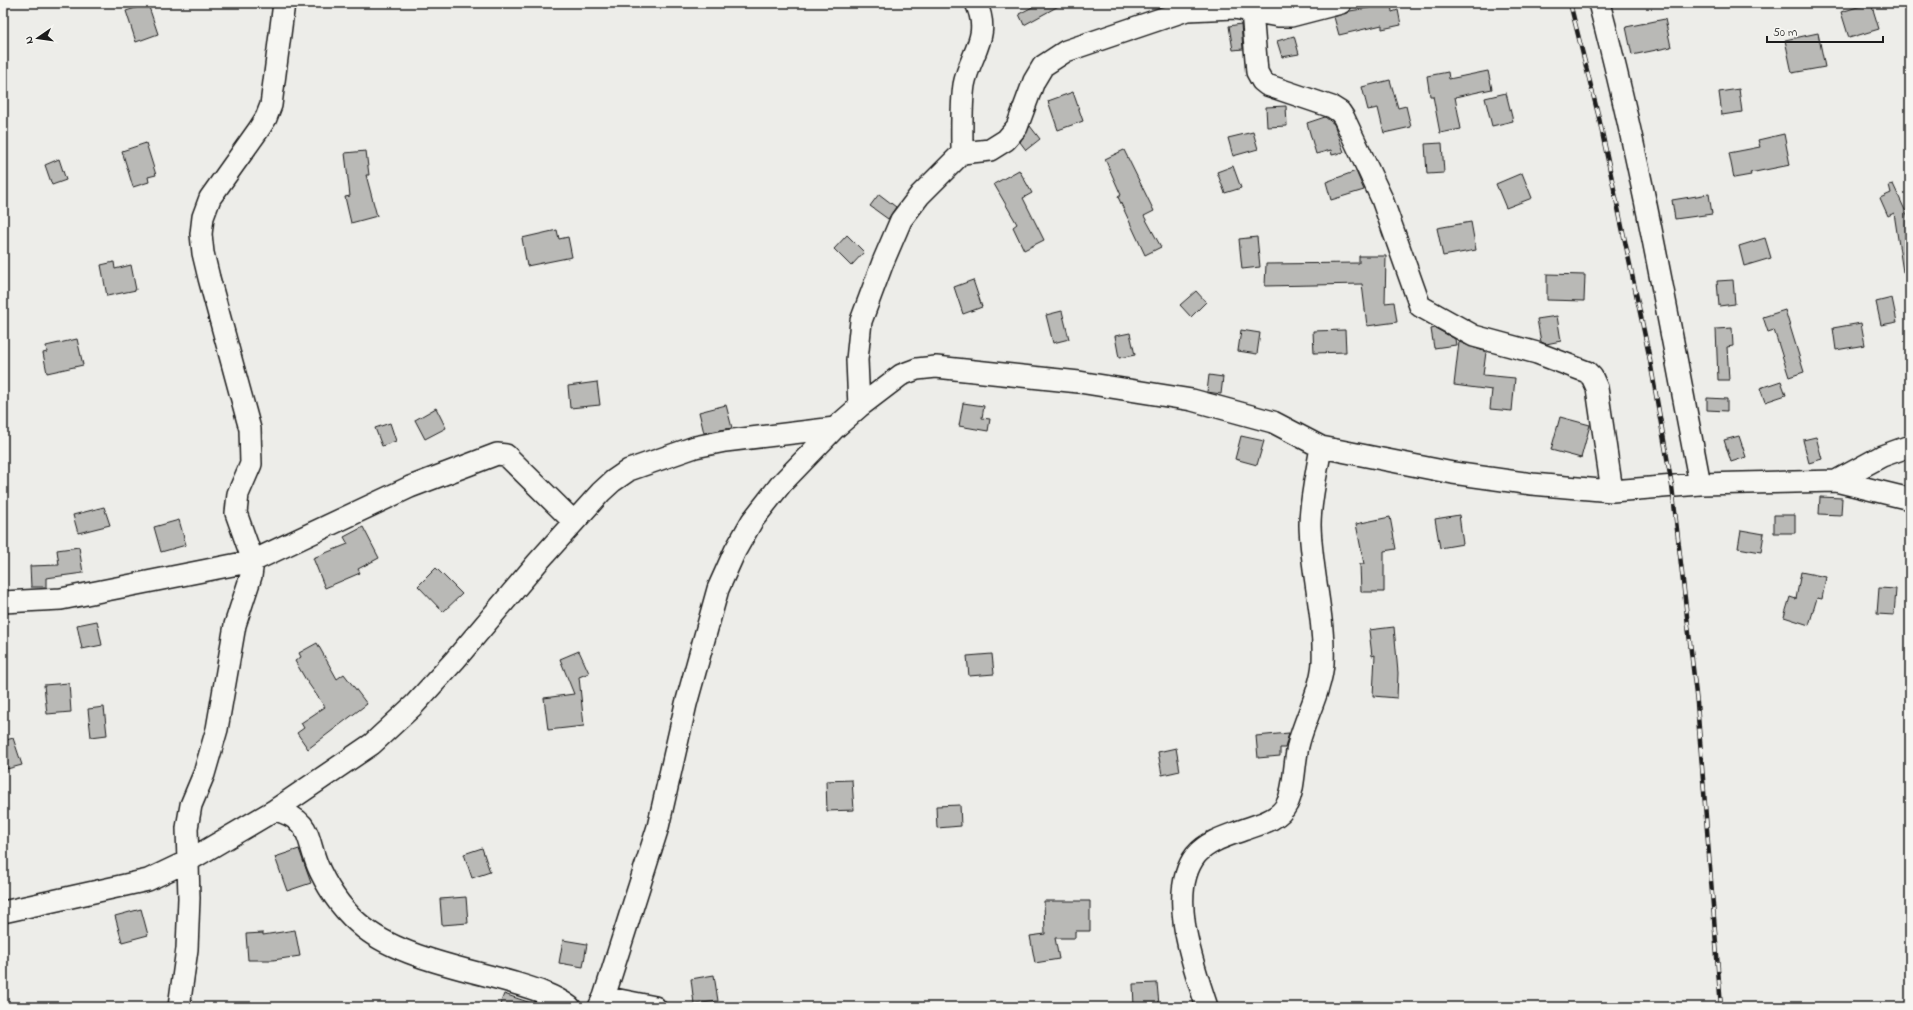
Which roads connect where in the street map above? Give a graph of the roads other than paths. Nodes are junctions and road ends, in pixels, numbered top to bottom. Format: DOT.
graph roads {
  1 [pos="284,3"];
  2 [pos="976,3"];
  3 [pos="1341,3"];
  4 [pos="1598,3"];
  5 [pos="1252,11"];
  6 [pos="962,153"];
  7 [pos="859,407"];
  8 [pos="836,428"];
  9 [pos="1910,446"];
  10 [pos="1321,447"];
  11 [pos="1836,481"];
  12 [pos="1700,484"];
  13 [pos="1612,491"];
  14 [pos="1910,499"];
  15 [pos="574,522"];
  16 [pos="253,561"];
  17 [pos="3,602"];
  18 [pos="275,810"];
  19 [pos="188,861"];
  20 [pos="3,912"];
  21 [pos="602,1002"];
  22 [pos="179,1007"];
  23 [pos="570,1007"];
  24 [pos="655,1007"];
  25 [pos="1207,1007"];
  1 -- 16 [label="street"];
  2 -- 6 [label="street"];
  3 -- 5 [label="street"];
  4 -- 12 [label="street"];
  5 -- 6 [label="street"];
  5 -- 13 [label="street"];
  6 -- 7 [label="street"];
  7 -- 8 [label="street"];
  7 -- 10 [label="street"];
  8 -- 15 [label="street"];
  8 -- 21 [label="street"];
  9 -- 11 [label="street"];
  10 -- 13 [label="street"];
  10 -- 25 [label="street"];
  11 -- 12 [label="street"];
  11 -- 14 [label="street"];
  12 -- 13 [label="street"];
  15 -- 16 [label="street"];
  15 -- 18 [label="street"];
  16 -- 17 [label="street"];
  16 -- 19 [label="street"];
  18 -- 19 [label="street"];
  18 -- 23 [label="street"];
  19 -- 20 [label="street"];
  19 -- 22 [label="street"];
  21 -- 24 [label="street"];
}
